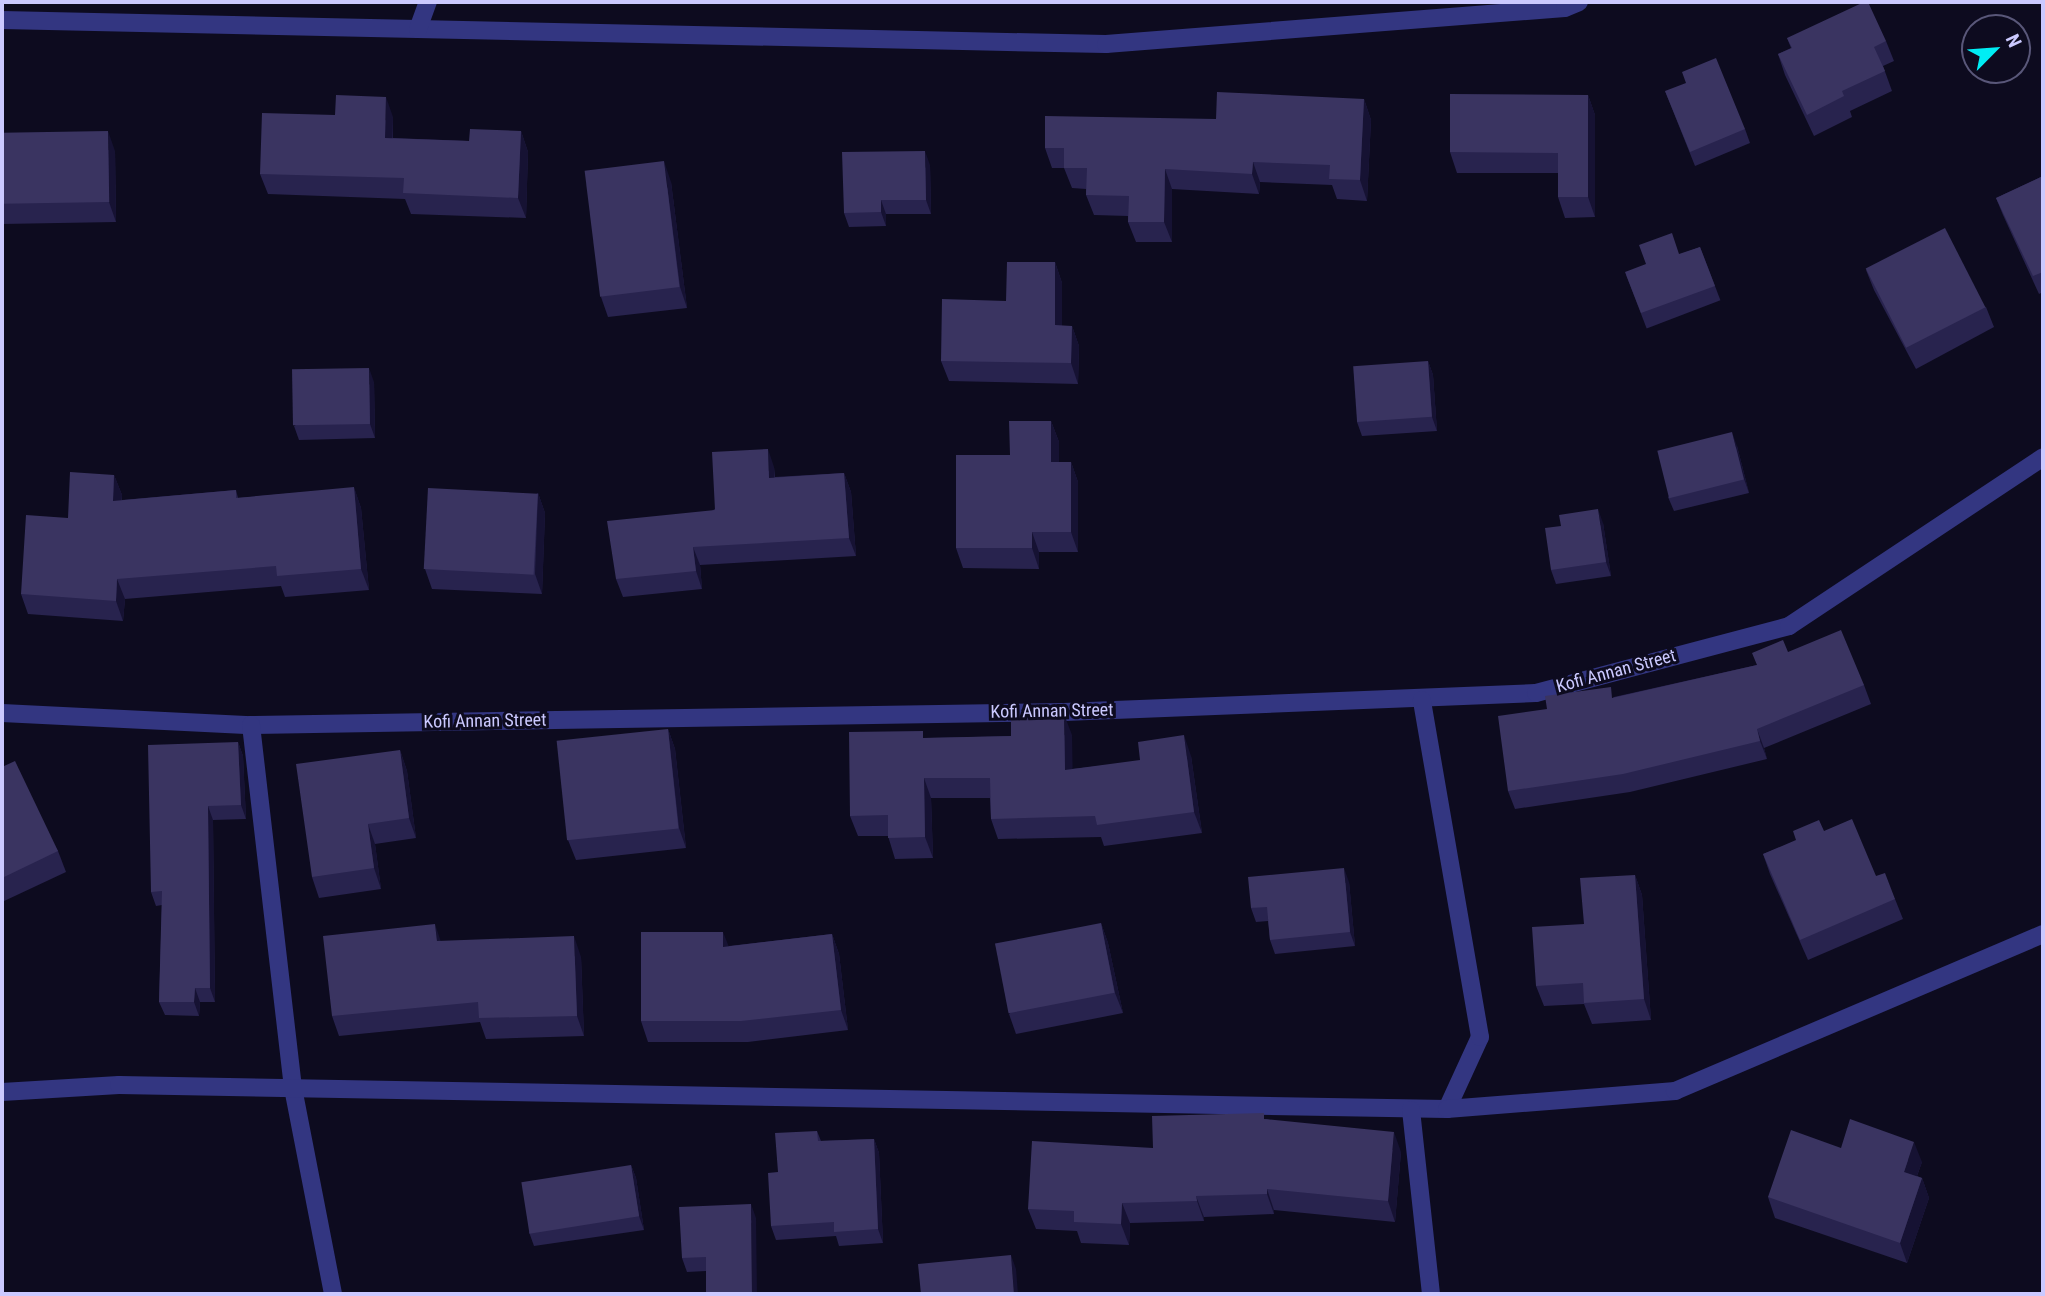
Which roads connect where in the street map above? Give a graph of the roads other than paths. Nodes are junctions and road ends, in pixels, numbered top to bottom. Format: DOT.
graph roads {
  1 [pos="428,2"];
  2 [pos="1579,2"];
  3 [pos="2,20"];
  4 [pos="418,29"];
  5 [pos="2043,457"];
  6 [pos="1422,700"];
  7 [pos="2,713"];
  8 [pos="251,725"];
  9 [pos="2043,934"];
  10 [pos="293,1088"];
  11 [pos="2,1092"];
  12 [pos="1447,1109"];
  13 [pos="1411,1110"];
  14 [pos="333,1294"];
  15 [pos="1431,1294"];
  1 -- 4 [label="street"];
  2 -- 4 [label="street"];
  3 -- 4 [label="street"];
  5 -- 6 [label="street, Kofi Annan Street"];
  6 -- 8 [label="street, Kofi Annan Street"];
  6 -- 12 [label="street"];
  7 -- 8 [label="street, Kofi Annan Street"];
  8 -- 10 [label="street"];
  9 -- 12 [label="street"];
  10 -- 11 [label="street"];
  10 -- 13 [label="street"];
  10 -- 14 [label="street"];
  12 -- 13 [label="street"];
  13 -- 15 [label="street"];
}
